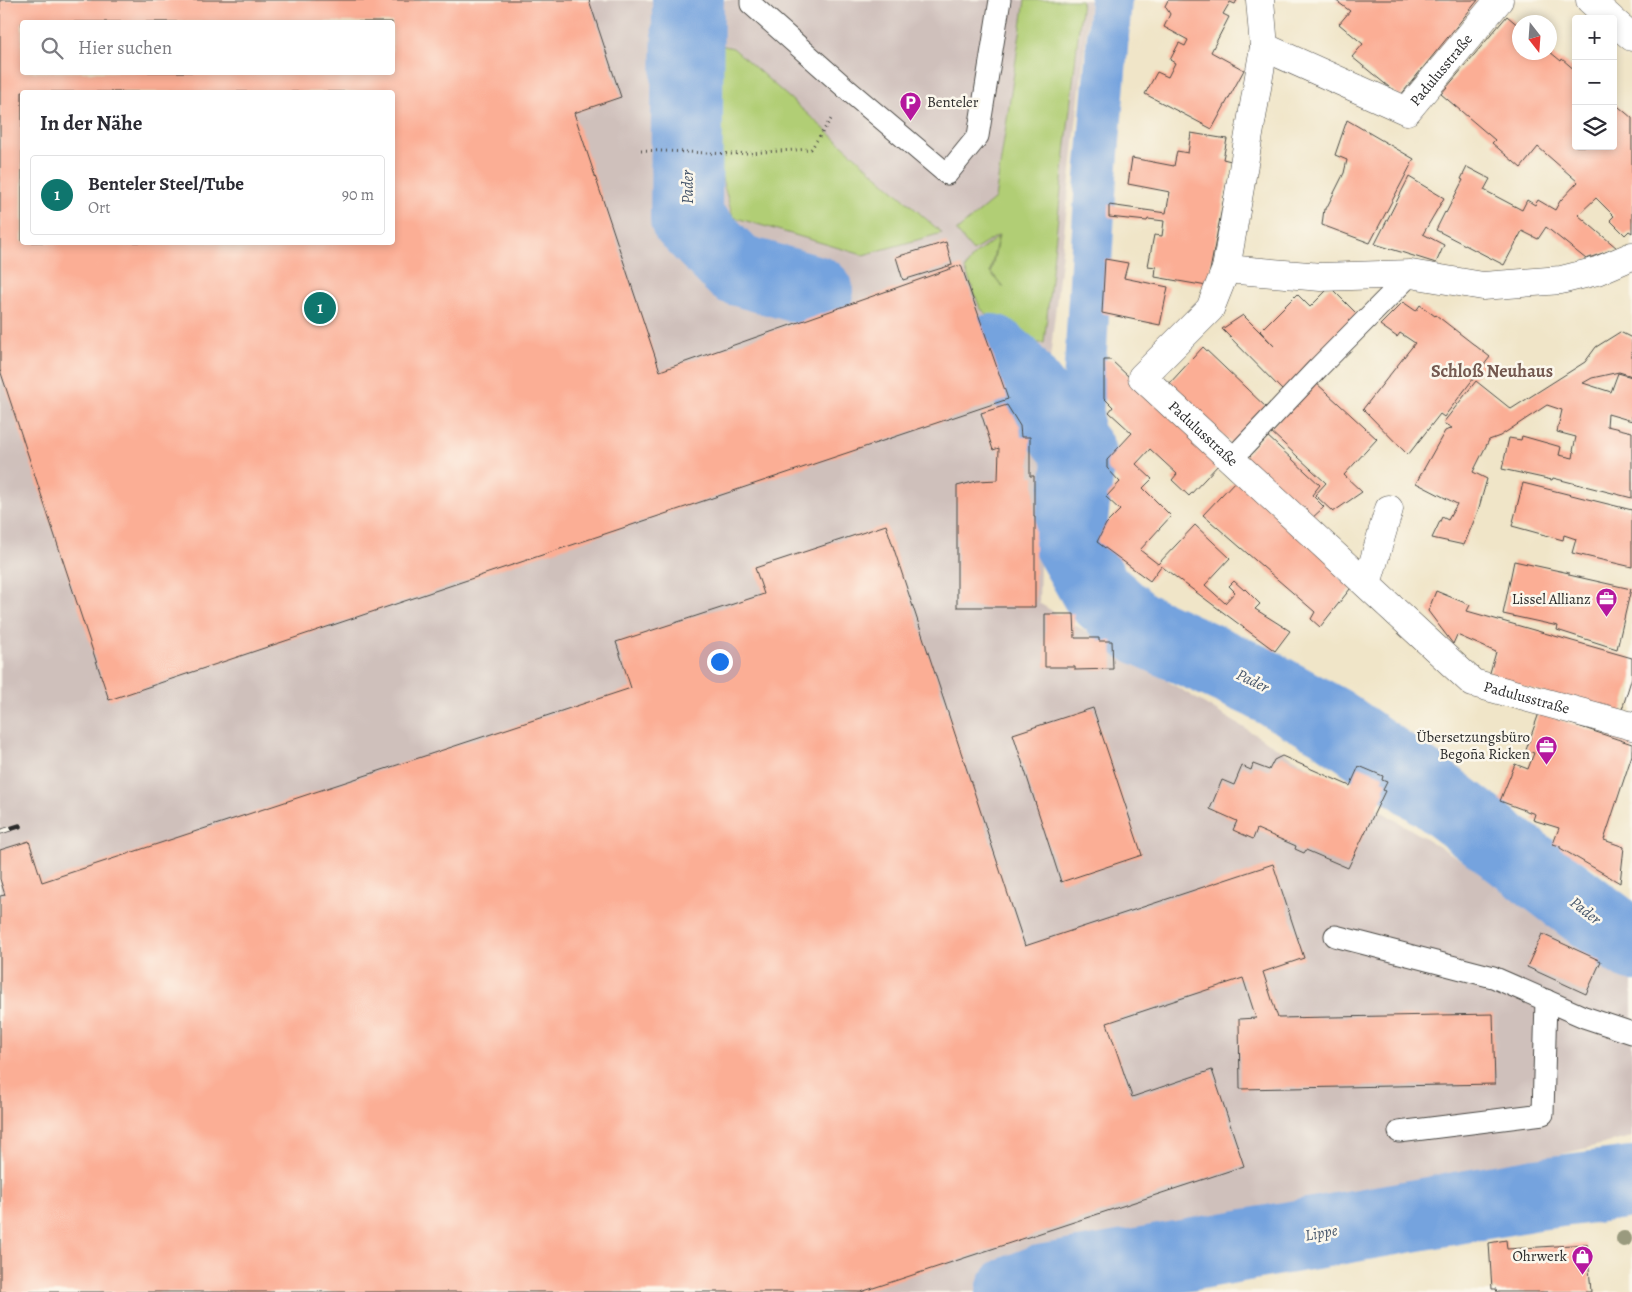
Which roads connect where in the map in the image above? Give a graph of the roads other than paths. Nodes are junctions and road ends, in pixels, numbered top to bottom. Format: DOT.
graph roads {
  1 [pos="751,0"];
  2 [pos="1000,0"];
  3 [pos="1260,0"];
  4 [pos="1499,0"];
  5 [pos="1590,0"];
  6 [pos="1606,15"];
  7 [pos="1617,24"];
  8 [pos="1632,37"];
  9 [pos="1264,47"];
  10 [pos="1632,256"];
  11 [pos="1226,269"];
  12 [pos="1411,274"];
  13 [pos="1232,459"];
  14 [pos="1389,509"];
  15 [pos="1367,584"];
  16 [pos="1632,726"];
  17 [pos="1335,936"];
  18 [pos="1546,1000"];
  19 [pos="1632,1033"];
  20 [pos="1399,1132"];
  1 -- 2 [label="lane"];
  3 -- 9 [label="street, Padulusstraße"];
  4 -- 9 [label="street, Padulusstraße"];
  5 -- 6 [label="street"];
  7 -- 8 [label="street"];
  9 -- 11 [label="street, Padulusstraße"];
  10 -- 12 [label="street"];
  11 -- 12 [label="street"];
  11 -- 13 [label="street, Padulusstraße"];
  12 -- 13 [label="lane"];
  13 -- 15 [label="street, Padulusstraße"];
  14 -- 15 [label="street"];
  15 -- 16 [label="street, Padulusstraße"];
  17 -- 18 [label="lane"];
  18 -- 19 [label="lane"];
  18 -- 20 [label="lane"];
}
